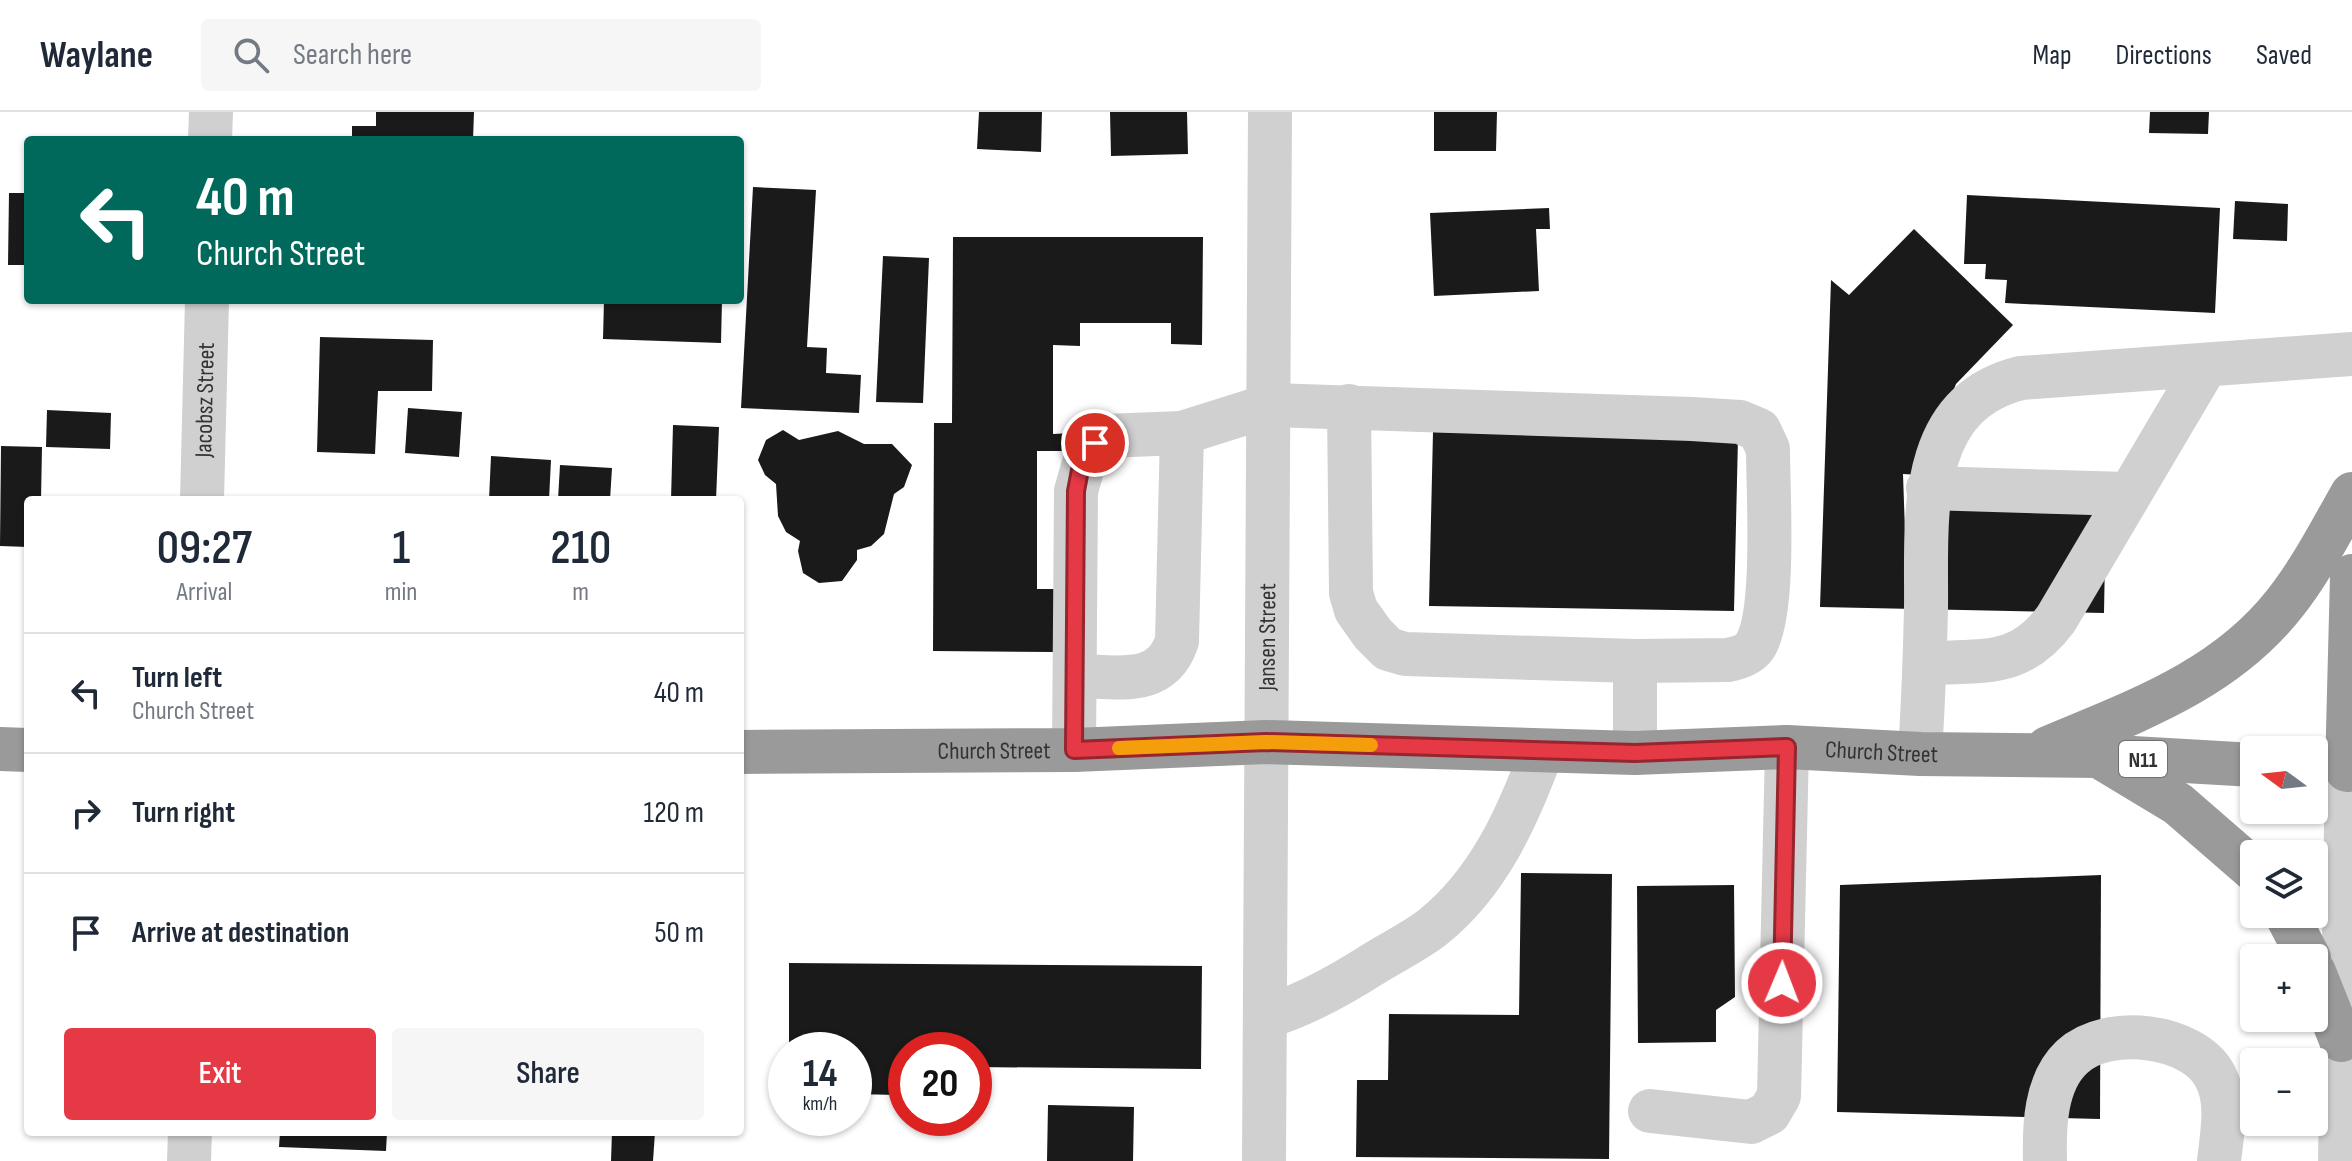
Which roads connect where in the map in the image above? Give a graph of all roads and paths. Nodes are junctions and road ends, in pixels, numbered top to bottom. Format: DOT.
graph roads {
  1 [pos="211,112"];
  2 [pos="1270,112"];
  3 [pos="210,136"];
  4 [pos="207,304"];
  5 [pos="2352,354"];
  6 [pos="2205,367"];
  7 [pos="1271,405"];
  8 [pos="1349,406"];
  9 [pos="1182,433"];
  10 [pos="1928,488"];
  11 [pos="2127,494"];
  12 [pos="2352,494"];
  13 [pos="202,496"];
  14 [pos="2352,576"];
  15 [pos="1635,661"];
  16 [pos="1925,664"];
  17 [pos="1075,676"];
  18 [pos="1266,742"];
  19 [pos="1787,747"];
  20 [pos="0,749"];
  21 [pos="24,750"];
  22 [pos="1074,750"];
  23 [pos="1542,751"];
  24 [pos="744,752"];
  25 [pos="1635,753"];
  26 [pos="1920,754"];
  27 [pos="2031,755"];
  28 [pos="2098,756"];
  29 [pos="2240,764"];
  30 [pos="2338,770"];
  31 [pos="2240,858"];
  32 [pos="2328,996"];
  33 [pos="1265,1017"];
  34 [pos="2347,1029"];
  35 [pos="1650,1111"];
  36 [pos="190,1136"];
  37 [pos="189,1161"];
  38 [pos="1264,1161"];
  39 [pos="2045,1161"];
  40 [pos="2219,1161"];
  41 [pos="2340,1161"];
  1 -- 3 [label="street"];
  2 -- 7 [label="street, Jansen Street"];
  4 -- 13 [label="street, Jacobsz Street"];
  5 -- 6 [label="street"];
  6 -- 10 [label="street"];
  6 -- 11 [label="street"];
  7 -- 8 [label="street"];
  7 -- 9 [label="street"];
  7 -- 18 [label="street, Jansen Street"];
  8 -- 15 [label="street"];
  8 -- 15 [label="street"];
  9 -- 17 [label="street"];
  9 -- 17 [label="street"];
  10 -- 11 [label="street"];
  10 -- 16 [label="street"];
  11 -- 16 [label="street"];
  12 -- 27 [label="highway"];
  14 -- 30 [label="highway"];
  15 -- 25 [label="street"];
  16 -- 26 [label="street"];
  17 -- 22 [label="street"];
  18 -- 22 [label="highway, Church Street / N11"];
  18 -- 23 [label="highway, Church Street / N11"];
  18 -- 33 [label="street, Jansen Street"];
  19 -- 25 [label="highway, Church Street / N11"];
  19 -- 26 [label="highway, Church Street / N11"];
  19 -- 35 [label="street"];
  20 -- 21 [label="highway"];
  22 -- 24 [label="highway, Church Street / N11"];
  23 -- 25 [label="highway, Church Street / N11"];
  23 -- 33 [label="street"];
  26 -- 27 [label="highway, Church Street / N11"];
  27 -- 28 [label="highway, Church Street / N11"];
  28 -- 29 [label="highway, Church Street / N11"];
  28 -- 31 [label="highway"];
  30 -- 34 [label="street"];
  32 -- 34 [label="highway"];
  33 -- 38 [label="street, Jansen Street"];
  34 -- 41 [label="street"];
  36 -- 37 [label="street"];
  39 -- 40 [label="street"];
}
